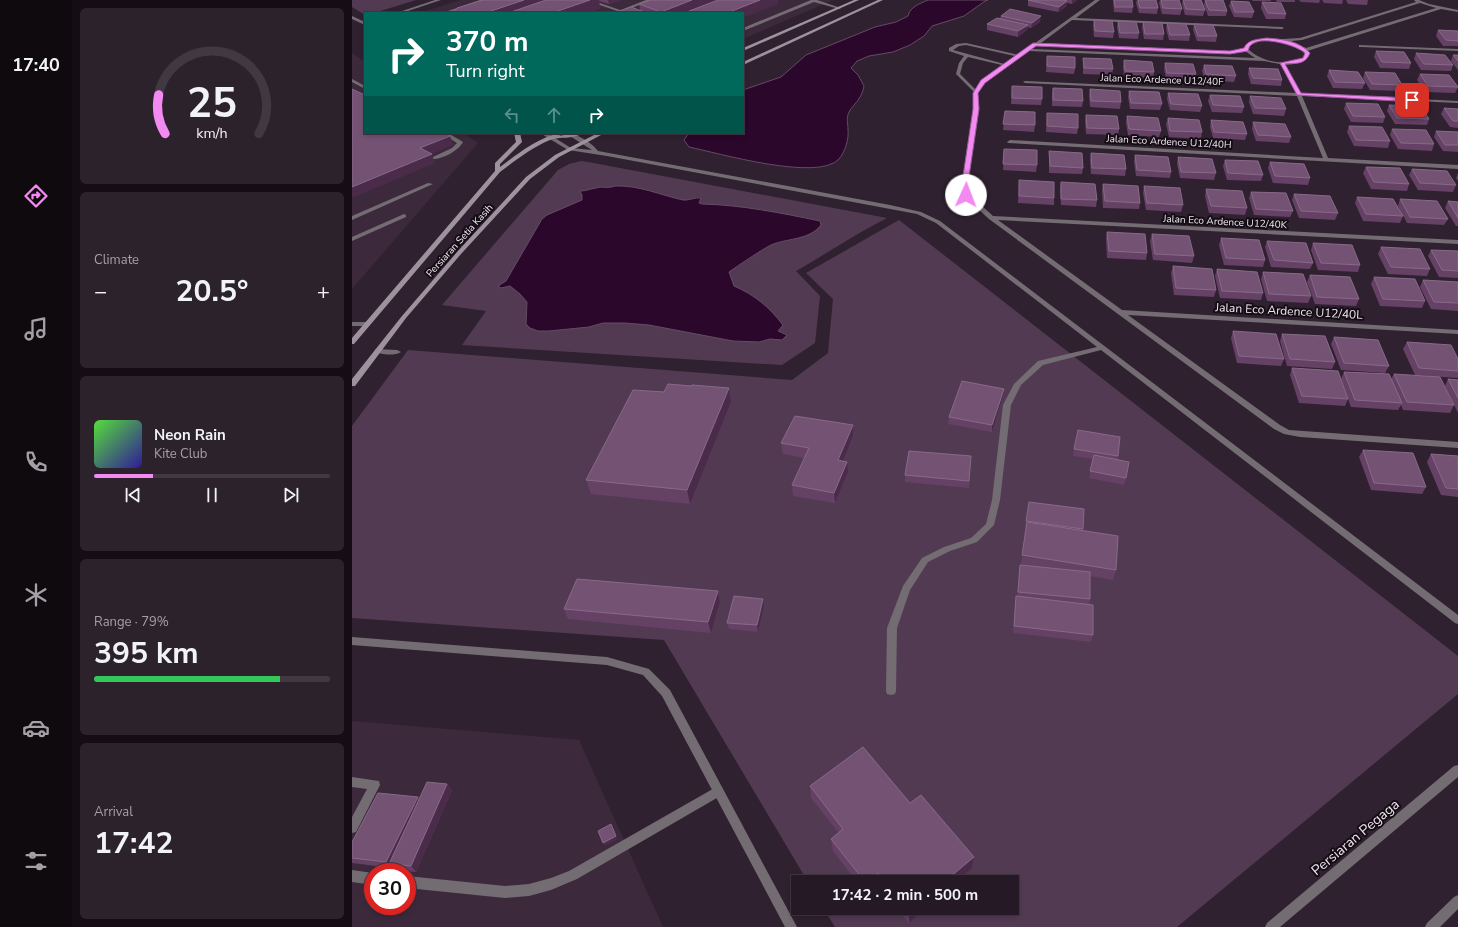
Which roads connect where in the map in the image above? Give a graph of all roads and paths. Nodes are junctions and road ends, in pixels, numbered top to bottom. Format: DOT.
graph roads {
  1 [pos="439,0"];
  2 [pos="484,0"];
  3 [pos="587,0"];
  4 [pos="650,0"];
  5 [pos="814,0"];
  6 [pos="857,0"];
  7 [pos="881,0"];
  8 [pos="1098,0"];
  9 [pos="1418,1"];
  10 [pos="839,8"];
  11 [pos="1440,8"];
  12 [pos="1458,10"];
  13 [pos="621,11"];
  14 [pos="401,12"];
  15 [pos="447,12"];
  16 [pos="618,12"];
  17 [pos="624,12"];
  18 [pos="352,17"];
  19 [pos="1070,19"];
  20 [pos="364,24"];
  21 [pos="1282,28"];
  22 [pos="744,30"];
  23 [pos="1281,41"];
  24 [pos="1035,44"];
  25 [pos="1361,46"];
  26 [pos="744,50"];
  27 [pos="1027,50"];
  28 [pos="1246,50"];
  29 [pos="1305,50"];
  30 [pos="1458,50"];
  31 [pos="967,55"];
  32 [pos="1019,56"];
  33 [pos="1264,60"];
  34 [pos="1282,63"];
  35 [pos="744,64"];
  36 [pos="1006,65"];
  37 [pos="352,80"];
  38 [pos="1025,82"];
  39 [pos="364,87"];
  40 [pos="976,93"];
  41 [pos="1299,94"];
  42 [pos="1458,102"];
  43 [pos="446,134"];
  44 [pos="517,134"];
  45 [pos="545,134"];
  46 [pos="558,134"];
  47 [pos="570,134"];
  48 [pos="600,134"];
  49 [pos="551,138"];
  50 [pos="584,142"];
  51 [pos="1010,142"];
  52 [pos="570,149"];
  53 [pos="596,152"];
  54 [pos="435,158"];
  55 [pos="1326,159"];
  56 [pos="1458,167"];
  57 [pos="498,171"];
  58 [pos="430,184"];
  59 [pos="404,216"];
  60 [pos="352,218"];
  61 [pos="991,218"];
  62 [pos="352,239"];
  63 [pos="1458,242"];
  64 [pos="1119,312"];
  65 [pos="352,324"];
  66 [pos="367,324"];
  67 [pos="1458,332"];
  68 [pos="352,342"];
  69 [pos="1102,348"];
  70 [pos="378,351"];
  71 [pos="397,352"];
  72 [pos="352,384"];
  73 [pos="1458,445"];
  74 [pos="1458,620"];
  75 [pos="352,641"];
  76 [pos="891,691"];
  77 [pos="1458,770"];
  78 [pos="352,782"];
  79 [pos="718,791"];
  80 [pos="352,828"];
  81 [pos="352,876"];
  82 [pos="364,877"];
  83 [pos="416,883"];
  84 [pos="1458,901"];
  85 [pos="791,927"];
  86 [pos="1271,927"];
  87 [pos="1431,927"];
  1 -- 14 [label="street"];
  2 -- 15 [label="street"];
  3 -- 13 [label="street"];
  4 -- 13 [label="street"];
  5 -- 10 [label="street"];
  5 -- 22 [label="street"];
  6 -- 10 [label="street"];
  7 -- 35 [label="street"];
  8 -- 19 [label="street"];
  9 -- 11 [label="street"];
  9 -- 23 [label="street"];
  10 -- 26 [label="street"];
  11 -- 12 [label="street"];
  11 -- 29 [label="street"];
  13 -- 16 [label="street"];
  13 -- 17 [label="street"];
  18 -- 20 [label="street"];
  19 -- 21 [label="street"];
  19 -- 24 [label="street"];
  23 -- 28 [label="street"];
  23 -- 29 [label="street"];
  24 -- 27 [label="street"];
  24 -- 28 [label="street"];
  25 -- 30 [label="street"];
  27 -- 32 [label="street"];
  27 -- 33 [label="street"];
  28 -- 33 [label="street"];
  29 -- 34 [label="street"];
  31 -- 32 [label="street"];
  31 -- 36 [label="street"];
  31 -- 40 [label="street"];
  32 -- 36 [label="street"];
  33 -- 34 [label="street"];
  34 -- 41 [label="street"];
  36 -- 40 [label="street"];
  37 -- 39 [label="street"];
  38 -- 41 [label="street, Jalan Eco Ardence U12/40F"];
  40 -- 61 [label="street"];
  41 -- 42 [label="street, Jalan Eco Ardence U12/40F"];
  41 -- 55 [label="street"];
  43 -- 54 [label="street"];
  44 -- 57 [label="street"];
  45 -- 49 [label="street"];
  46 -- 49 [label="street, Persiaran Setia Kasih"];
  47 -- 49 [label="street"];
  47 -- 50 [label="street"];
  48 -- 50 [label="street, Persiaran Setia Kasih"];
  49 -- 52 [label="street"];
  49 -- 57 [label="street, Persiaran Setia Kasih"];
  50 -- 52 [label="street, Persiaran Setia Kasih"];
  50 -- 53 [label="street"];
  51 -- 55 [label="street, Jalan Eco Ardence U12/40H"];
  52 -- 53 [label="street"];
  52 -- 70 [label="street, Persiaran Setia Kasih"];
  53 -- 69 [label="street"];
  55 -- 56 [label="street, Jalan Eco Ardence U12/40H"];
  57 -- 66 [label="street, Persiaran Setia Kasih"];
  58 -- 60 [label="street"];
  59 -- 62 [label="street"];
  61 -- 63 [label="street, Jalan Eco Ardence U12/40K"];
  61 -- 64 [label="street"];
  64 -- 67 [label="street, Jalan Eco Ardence U12/40L"];
  64 -- 73 [label="street"];
  65 -- 66 [label="street"];
  66 -- 68 [label="street, Persiaran Setia Kasih"];
  69 -- 74 [label="street"];
  69 -- 76 [label="street"];
  70 -- 71 [label="street"];
  70 -- 72 [label="street, Persiaran Setia Kasih"];
  75 -- 79 [label="street"];
  77 -- 86 [label="street, Persiaran Pegaga"];
  78 -- 80 [label="street"];
  79 -- 83 [label="street"];
  79 -- 85 [label="street"];
  81 -- 82 [label="street"];
  84 -- 87 [label="street"];
}
